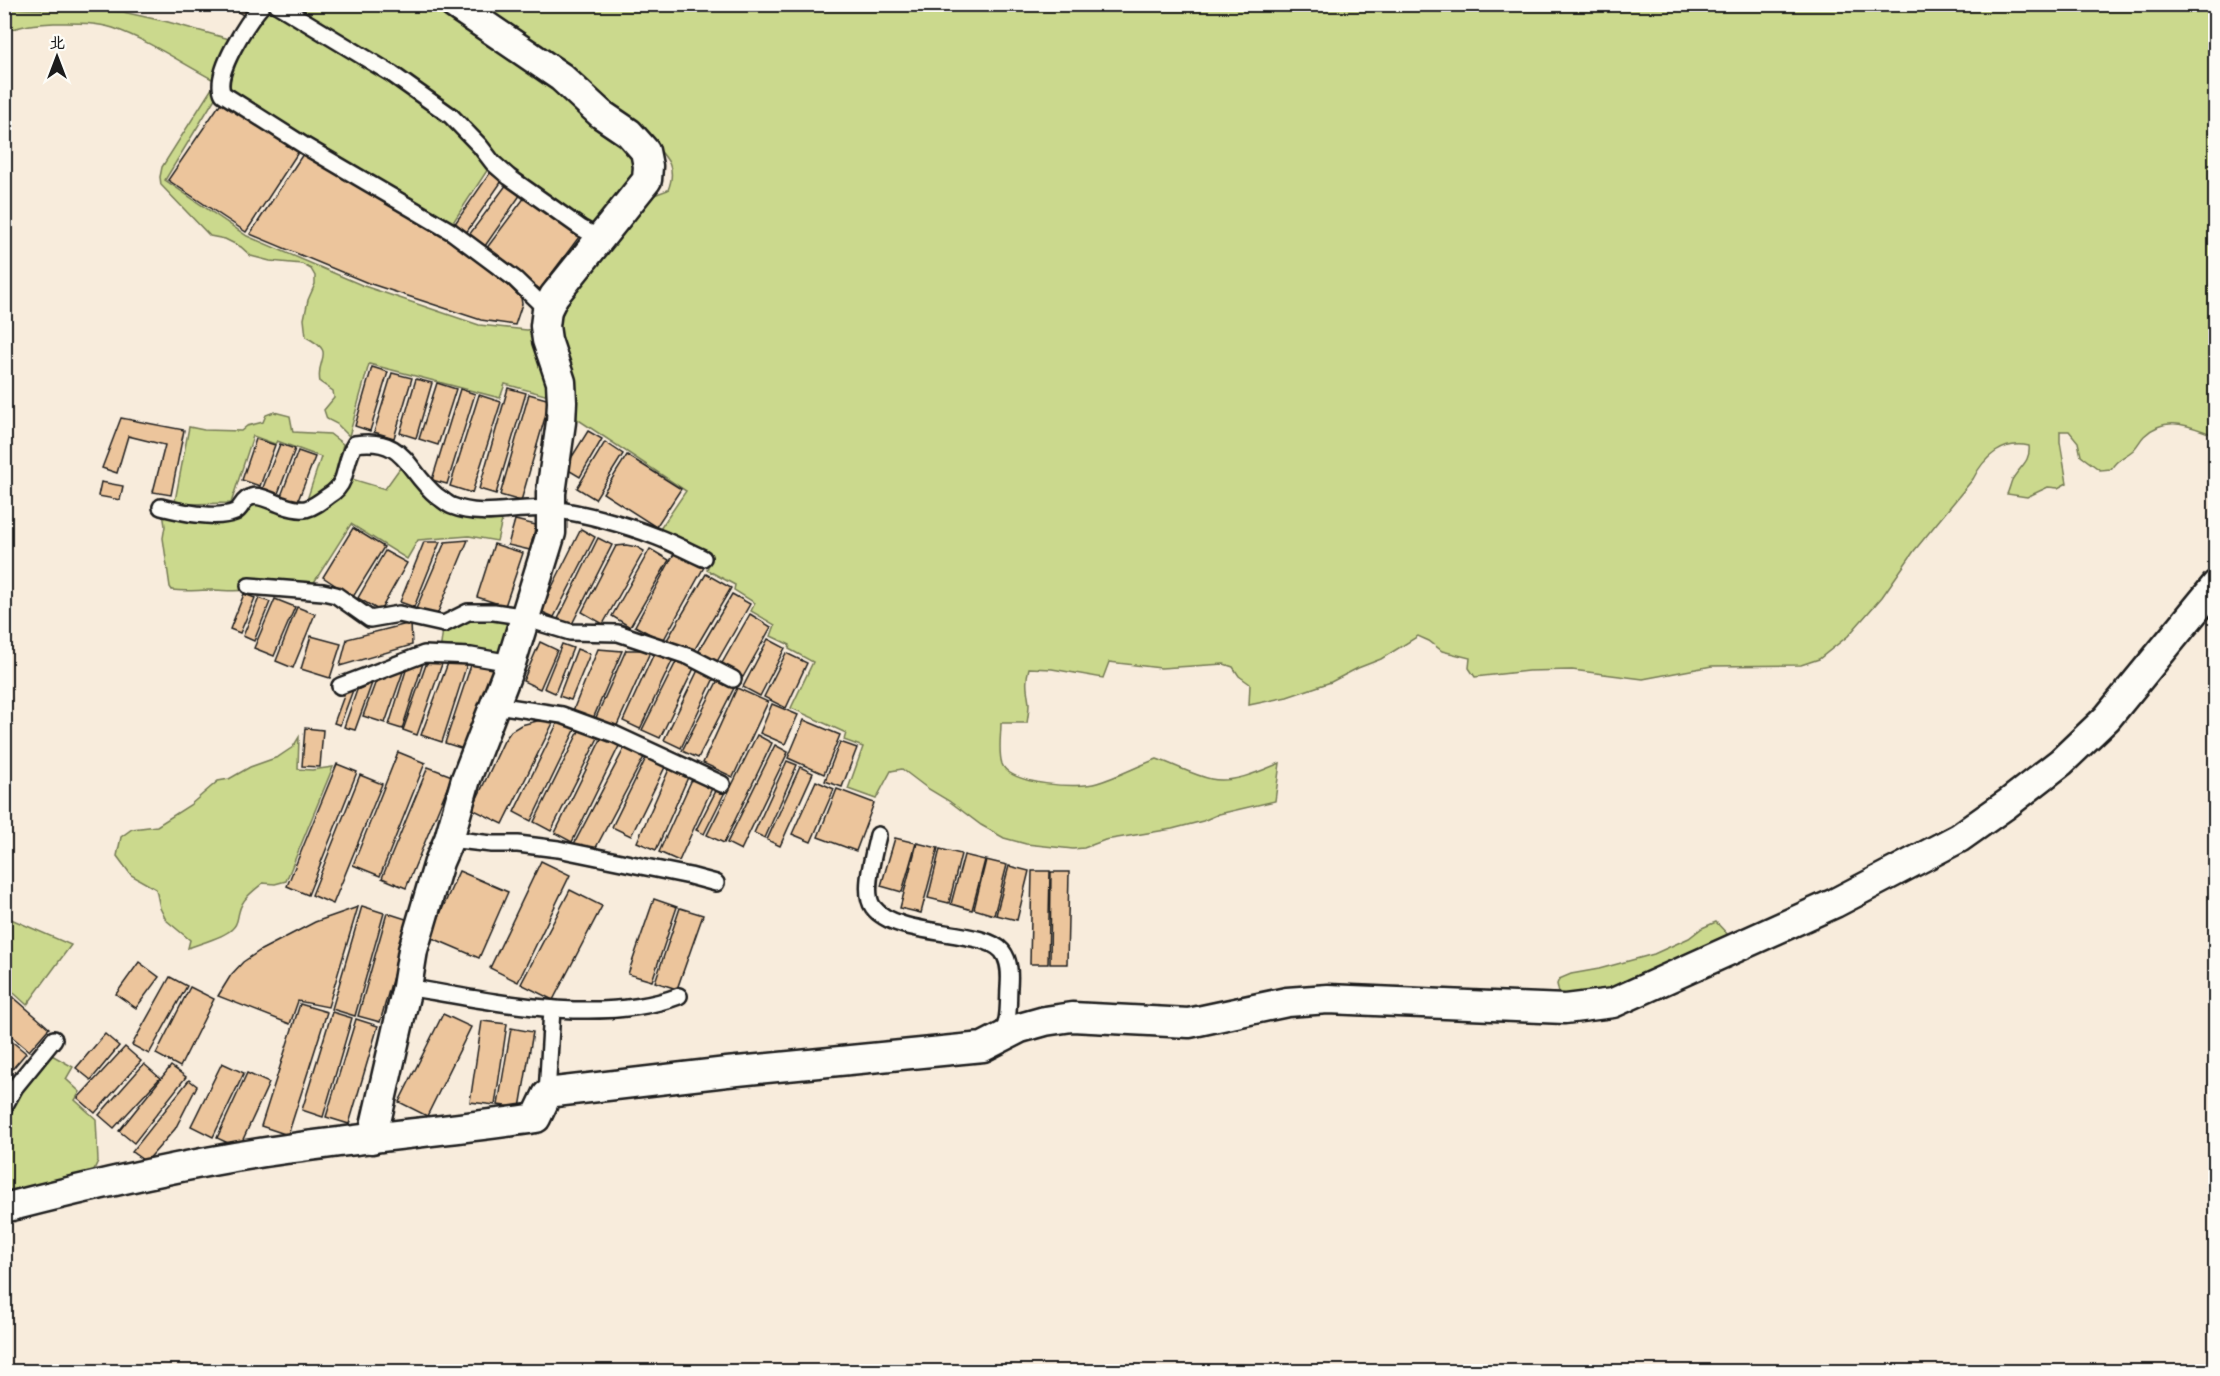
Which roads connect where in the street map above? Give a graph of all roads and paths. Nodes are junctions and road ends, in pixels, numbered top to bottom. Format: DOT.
graph roads {
  1 [pos="263,4"];
  2 [pos="276,4"];
  3 [pos="454,4"];
  4 [pos="601,239"];
  5 [pos="547,310"];
  6 [pos="162,507"];
  7 [pos="552,510"];
  8 [pos="703,558"];
  9 [pos="2216,585"];
  10 [pos="249,586"];
  11 [pos="525,619"];
  12 [pos="511,663"];
  13 [pos="733,679"];
  14 [pos="340,686"];
  15 [pos="496,705"];
  16 [pos="722,784"];
  17 [pos="878,835"];
  18 [pos="449,839"];
  19 [pos="716,883"];
  20 [pos="407,987"];
  21 [pos="679,996"];
  22 [pos="552,1009"];
  23 [pos="54,1039"];
  24 [pos="999,1040"];
  25 [pos="547,1095"];
  26 [pos="4,1107"];
  27 [pos="372,1138"];
  28 [pos="4,1208"];
  1 -- 5 [label="lane"];
  2 -- 4 [label="lane"];
  3 -- 4 [label="street"];
  4 -- 5 [label="street"];
  5 -- 7 [label="street"];
  6 -- 7 [label="lane"];
  7 -- 8 [label="lane"];
  7 -- 11 [label="street"];
  9 -- 24 [label="street"];
  10 -- 11 [label="lane"];
  11 -- 12 [label="street"];
  11 -- 13 [label="lane"];
  12 -- 14 [label="lane"];
  12 -- 15 [label="street"];
  15 -- 16 [label="lane"];
  15 -- 18 [label="street"];
  17 -- 24 [label="lane"];
  18 -- 19 [label="lane"];
  18 -- 20 [label="street"];
  20 -- 22 [label="lane"];
  20 -- 27 [label="street"];
  21 -- 22 [label="lane"];
  22 -- 25 [label="lane"];
  23 -- 26 [label="lane"];
  24 -- 25 [label="street"];
  25 -- 27 [label="street"];
  27 -- 28 [label="street"];
}
